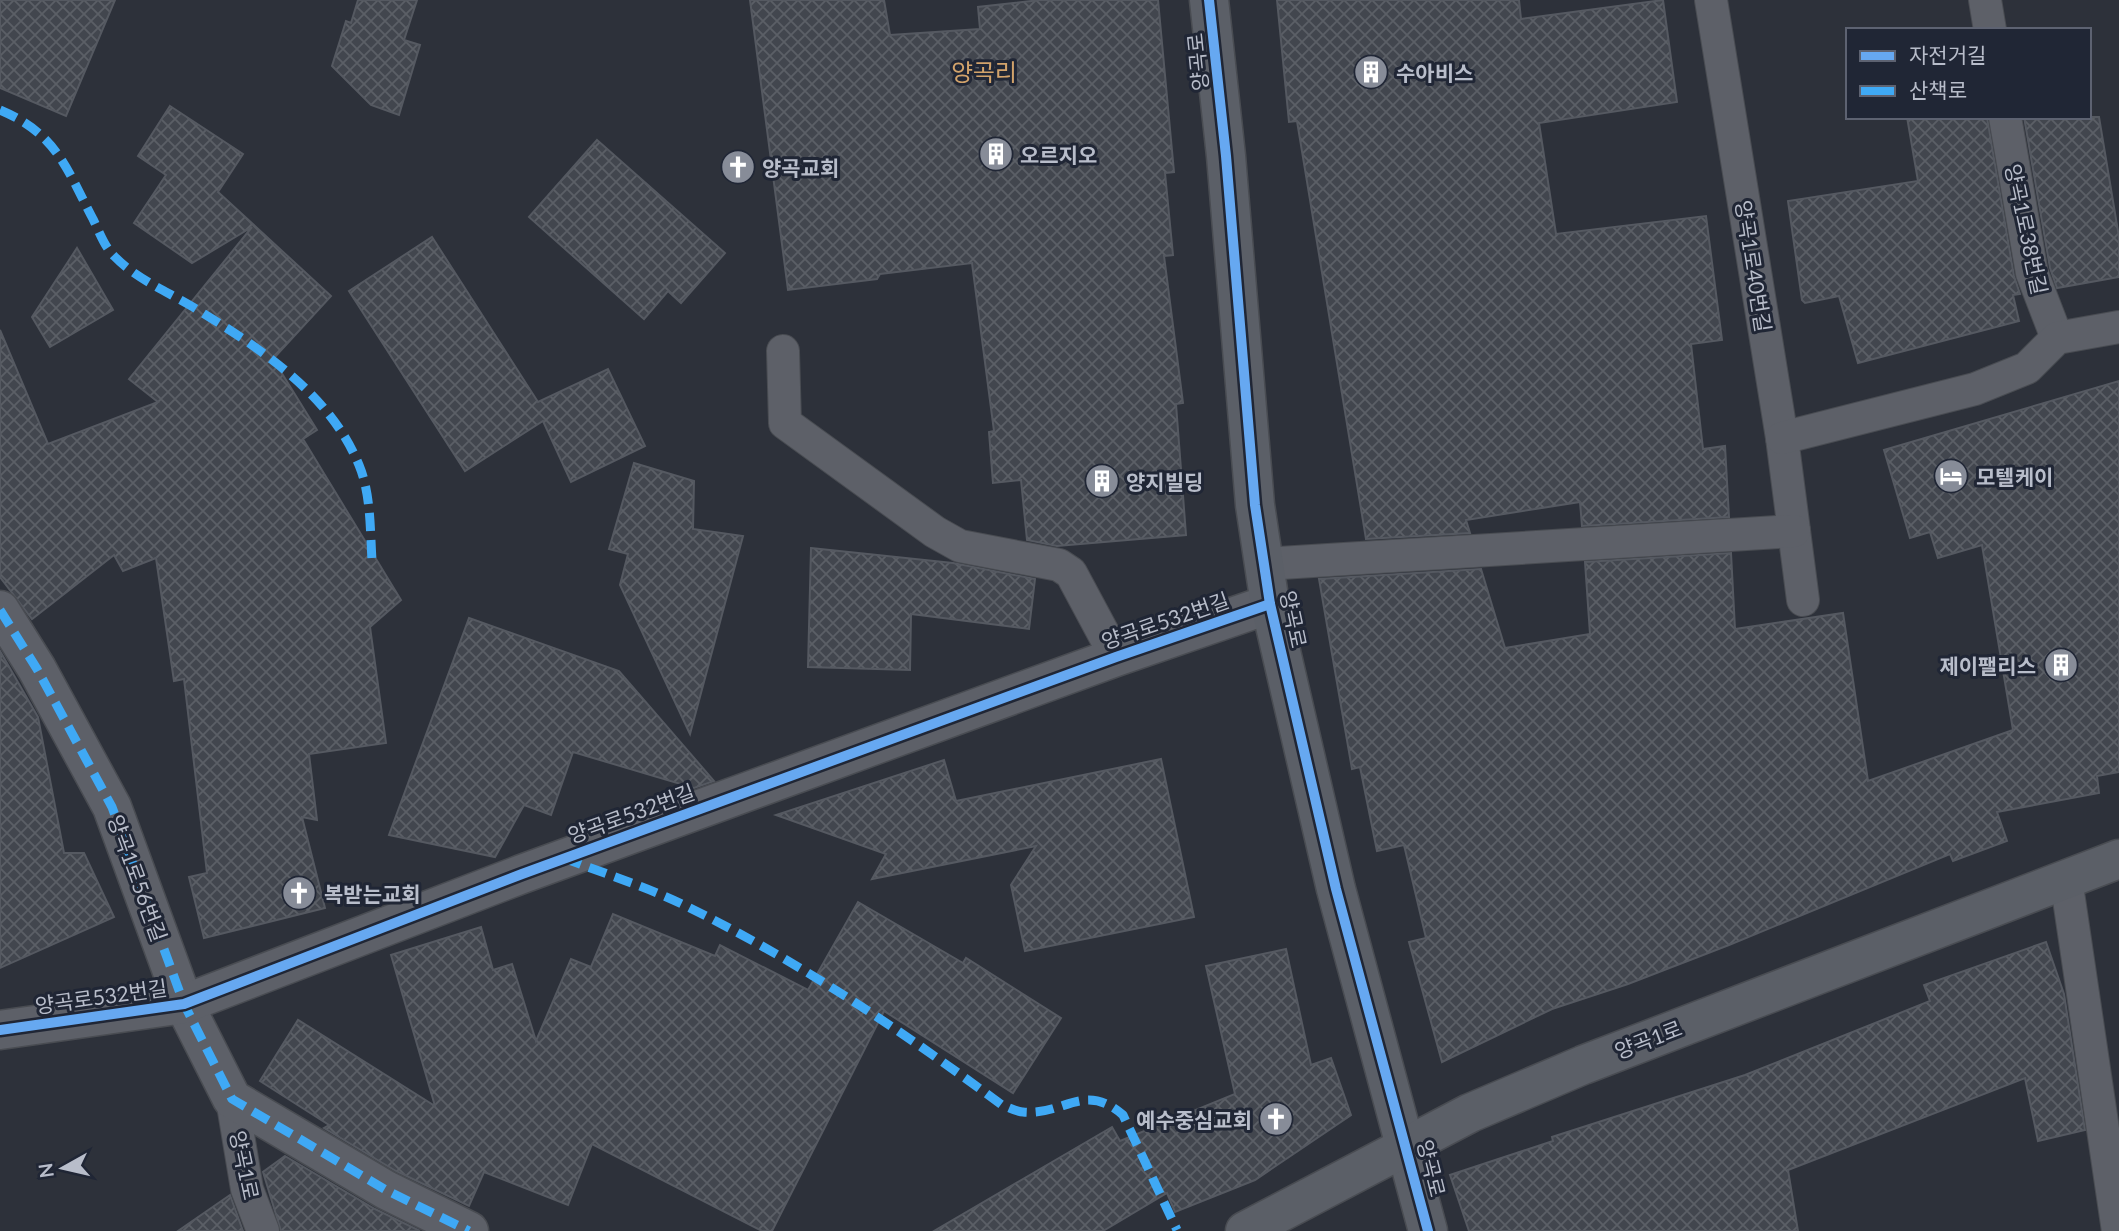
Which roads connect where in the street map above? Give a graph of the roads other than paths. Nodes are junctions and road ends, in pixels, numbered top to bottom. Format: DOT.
graph roads {
  1 [pos="1209,0"];
  2 [pos="1711,0"];
  3 [pos="1985,0"];
  4 [pos="1990,28"];
  5 [pos="2005,119"];
  6 [pos="2119,327"];
  7 [pos="2057,338"];
  8 [pos="783,351"];
  9 [pos="1783,438"];
  10 [pos="1794,531"];
  11 [pos="1264,564"];
  12 [pos="1802,600"];
  13 [pos="1270,604"];
  14 [pos="0,610"];
  15 [pos="1116,657"];
  16 [pos="2119,859"];
  17 [pos="2066,879"];
  18 [pos="184,1004"];
  19 [pos="0,1030"];
  20 [pos="232,1099"];
  21 [pos="1407,1146"];
  22 [pos="263,1231"];
  23 [pos="469,1231"];
  24 [pos="1245,1231"];
  25 [pos="1427,1231"];
  26 [pos="2118,1231"];
  1 -- 11 [label="street, 양곡로"];
  2 -- 9 [label="lane, 양곡1로40번길"];
  3 -- 4 [label="lane"];
  5 -- 7 [label="lane, 양곡1로38번길"];
  6 -- 7 [label="lane"];
  7 -- 9 [label="lane"];
  8 -- 15 [label="lane"];
  9 -- 10 [label="lane, 양곡1로40번길"];
  10 -- 11 [label="lane"];
  10 -- 12 [label="lane, 양곡1로40번길"];
  11 -- 13 [label="street, 양곡로"];
  13 -- 15 [label="street, 양곡로532번길"];
  13 -- 21 [label="street, 양곡로"];
  14 -- 18 [label="street, 양곡1로56번길"];
  15 -- 18 [label="street, 양곡로532번길"];
  16 -- 17 [label="street, 양곡1로"];
  17 -- 21 [label="street, 양곡1로"];
  17 -- 26 [label="lane"];
  18 -- 19 [label="street, 양곡로532번길"];
  18 -- 20 [label="street, 양곡1로56번길"];
  20 -- 22 [label="lane, 양곡1로"];
  20 -- 23 [label="street"];
  21 -- 24 [label="street, 양곡1로"];
  21 -- 25 [label="street, 양곡로"];
}
